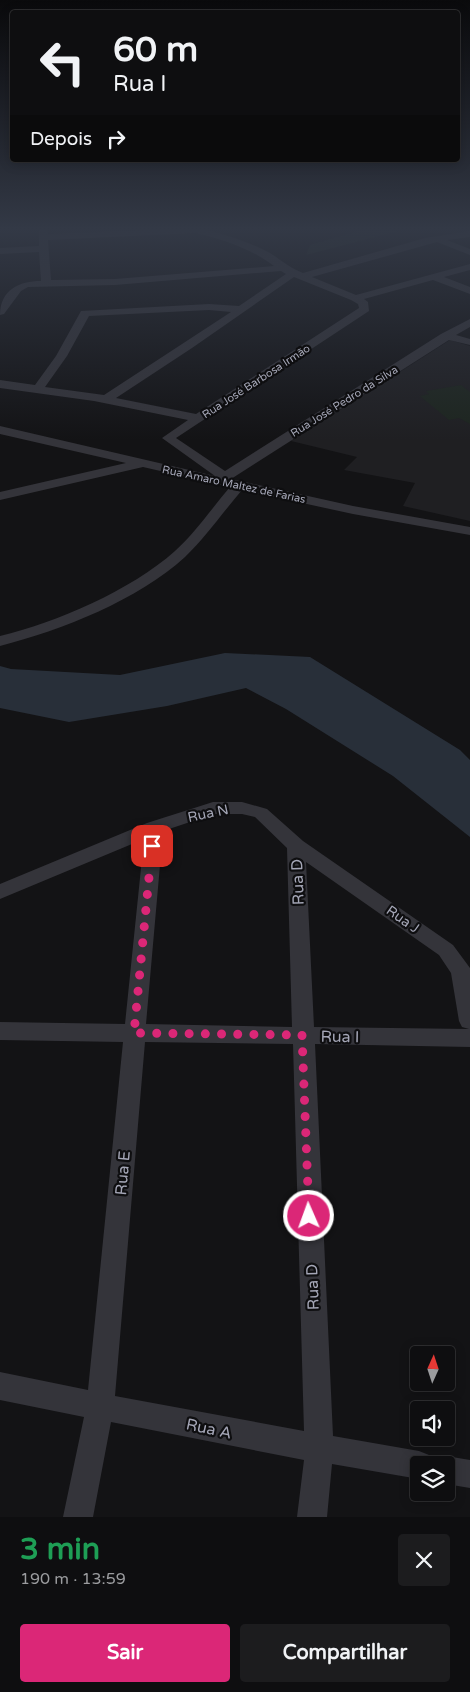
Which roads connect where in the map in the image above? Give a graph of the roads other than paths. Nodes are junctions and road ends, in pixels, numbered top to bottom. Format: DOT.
graph roads {
  1 [pos="10,299"];
  2 [pos="255,299"];
  3 [pos="355,299"];
  4 [pos="367,299"];
  5 [pos="360,301"];
  6 [pos="241,309"];
  7 [pos="0,312"];
  8 [pos="470,322"];
  9 [pos="445,336"];
  10 [pos="470,342"];
  11 [pos="0,384"];
  12 [pos="38,389"];
  13 [pos="106,399"];
  14 [pos="197,418"];
  15 [pos="0,430"];
  16 [pos="143,463"];
  17 [pos="222,479"];
  18 [pos="239,485"];
  19 [pos="0,496"];
  20 [pos="470,531"];
  21 [pos="0,641"];
  22 [pos="154,827"];
  23 [pos="296,846"];
  24 [pos="0,892"];
  25 [pos="470,1021"];
  26 [pos="0,1031"];
  27 [pos="134,1033"];
  28 [pos="302,1035"];
  29 [pos="470,1038"];
  30 [pos="0,1386"];
  31 [pos="100,1406"];
  32 [pos="319,1448"];
  33 [pos="410,1463"];
  34 [pos="455,1472"];
  35 [pos="470,1474"];
  36 [pos="78,1517"];
  37 [pos="312,1517"];
  1 -- 7 [label="street"];
  2 -- 6 [label="street"];
  3 -- 5 [label="street"];
  4 -- 5 [label="street"];
  5 -- 14 [label="street, Rua José Barbosa Irmão"];
  6 -- 12 [label="street"];
  6 -- 13 [label="street"];
  8 -- 9 [label="street, Rua José Pedro da Silva"];
  9 -- 10 [label="street"];
  9 -- 17 [label="street, Rua José Pedro da Silva"];
  11 -- 12 [label="street"];
  12 -- 13 [label="street"];
  13 -- 14 [label="street"];
  14 -- 17 [label="street, Rua José Barbosa Irmão"];
  15 -- 16 [label="street, Rua Amaro Maltez de Farias"];
  16 -- 17 [label="street, Rua Amaro Maltez de Farias"];
  16 -- 19 [label="street"];
  17 -- 18 [label="street, Rua Amaro Maltez de Farias"];
  18 -- 20 [label="street, Rua Amaro Maltez de Farias"];
  18 -- 21 [label="street"];
  22 -- 23 [label="street, Rua N"];
  22 -- 24 [label="street, Rua N"];
  22 -- 27 [label="street, Rua E"];
  23 -- 25 [label="street, Rua J"];
  23 -- 28 [label="street, Rua D"];
  26 -- 27 [label="street, Rua I"];
  27 -- 28 [label="street, Rua I"];
  27 -- 31 [label="street, Rua E"];
  28 -- 29 [label="street, Rua I"];
  28 -- 32 [label="street, Rua D"];
  30 -- 31 [label="street, Rua A"];
  31 -- 32 [label="street, Rua A"];
  31 -- 36 [label="street, Rua E"];
  32 -- 33 [label="street, Rua A"];
  32 -- 37 [label="street, Rua D"];
  34 -- 35 [label="street"];
}
